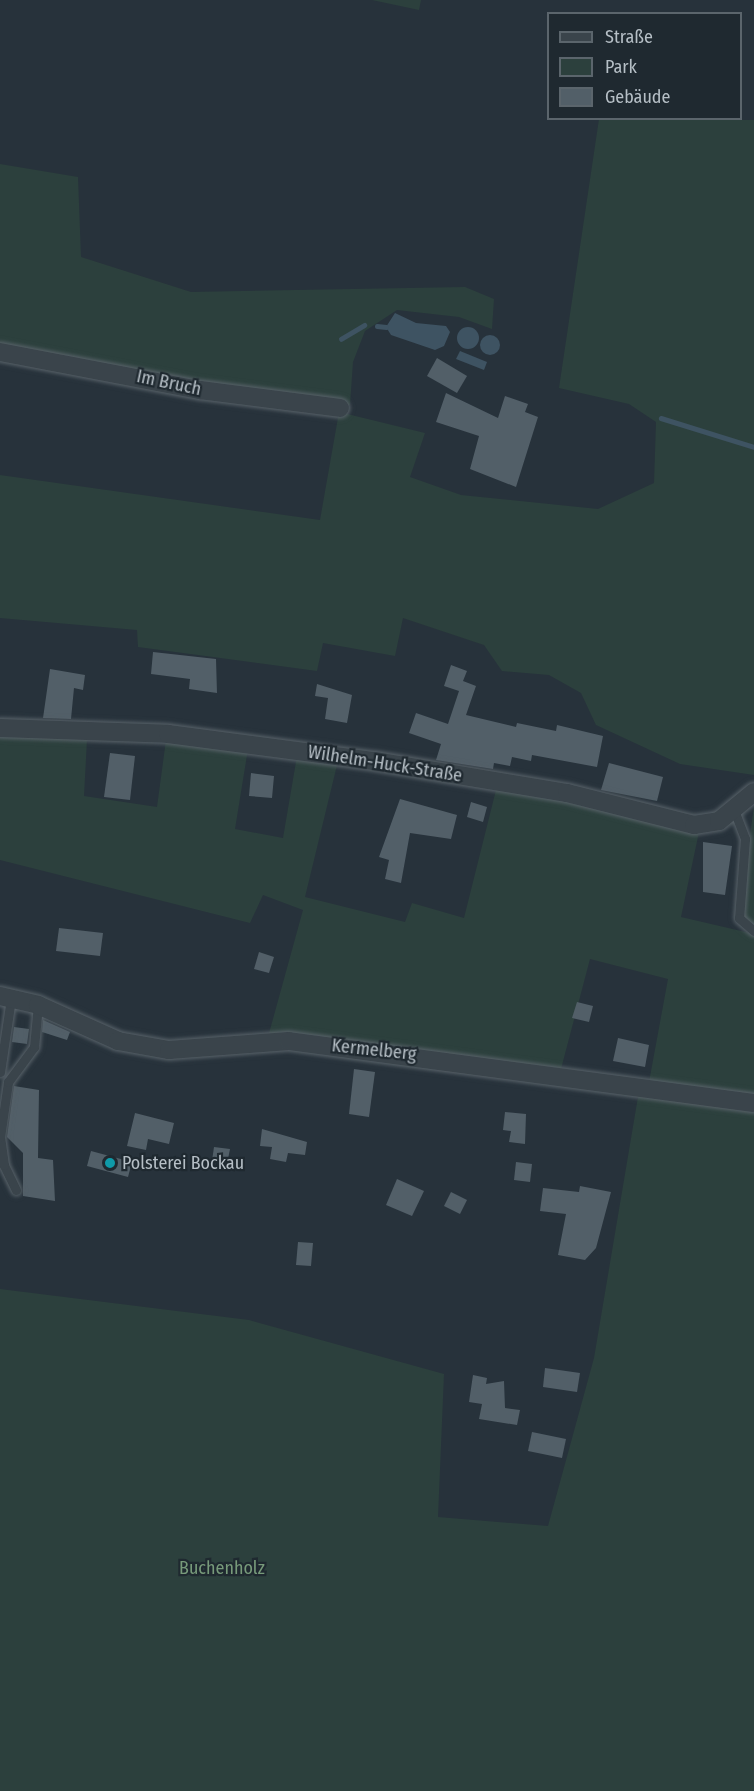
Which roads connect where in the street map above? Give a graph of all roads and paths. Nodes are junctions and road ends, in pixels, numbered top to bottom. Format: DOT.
graph roads {
  1 [pos="0,352"];
  2 [pos="340,408"];
  3 [pos="0,728"];
  4 [pos="754,792"];
  5 [pos="734,810"];
  6 [pos="754,931"];
  7 [pos="5,997"];
  8 [pos="38,1005"];
  9 [pos="0,1072"];
  10 [pos="754,1102"];
  11 [pos="16,1190"];
  1 -- 2 [label="street, Im Bruch"];
  3 -- 5 [label="street, Wilhelm-Huck-Straße"];
  4 -- 5 [label="street, Wilhelm-Huck-Straße"];
  5 -- 6 [label="lane"];
  7 -- 8 [label="street, Kermelberg"];
  7 -- 9 [label="lane"];
  8 -- 10 [label="street, Kermelberg"];
  8 -- 11 [label="lane"];
}
